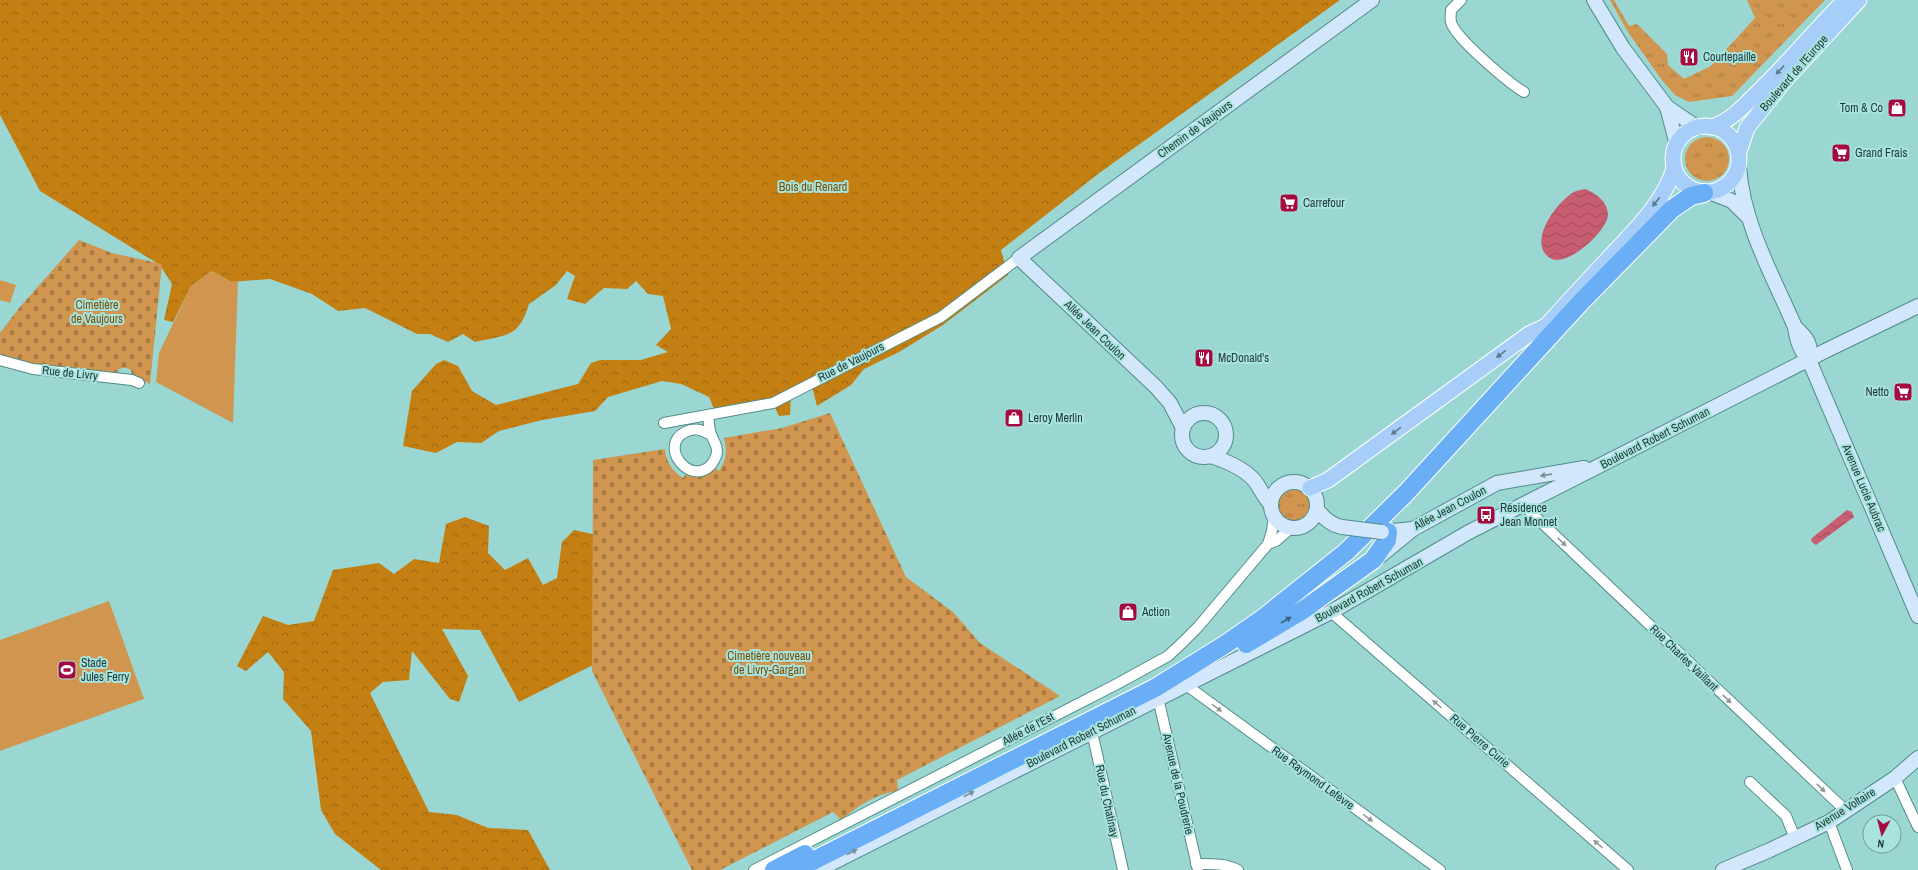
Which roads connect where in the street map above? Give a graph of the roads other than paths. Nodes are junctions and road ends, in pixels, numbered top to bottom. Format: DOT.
graph roads {
  1 [pos="1372,0"];
  2 [pos="1460,0"];
  3 [pos="1594,0"];
  4 [pos="1845,0"];
  5 [pos="1859,0"];
  6 [pos="1524,92"];
  7 [pos="1667,107"];
  8 [pos="1705,127"];
  9 [pos="1677,145"];
  10 [pos="1739,152"];
  11 [pos="1739,167"];
  12 [pos="1674,168"];
  13 [pos="1707,193"];
  14 [pos="1747,216"];
  15 [pos="1018,258"];
  16 [pos="1918,306"];
  17 [pos="1546,326"];
  18 [pos="0,360"];
  19 [pos="1809,360"];
  20 [pos="140,383"];
  21 [pos="1170,403"];
  22 [pos="1196,415"];
  23 [pos="708,416"];
  24 [pos="1183,428"];
  25 [pos="711,435"];
  26 [pos="676,441"];
  27 [pos="1225,443"];
  28 [pos="1211,456"];
  29 [pos="1232,463"];
  30 [pos="1598,466"];
  31 [pos="1517,479"];
  32 [pos="1256,483"];
  33 [pos="1280,487"];
  34 [pos="1310,488"];
  35 [pos="1529,502"];
  36 [pos="1317,509"];
  37 [pos="1273,510"];
  38 [pos="1339,526"];
  39 [pos="1298,527"];
  40 [pos="1413,529"];
  41 [pos="1385,532"];
  42 [pos="1268,544"];
  43 [pos="1373,560"];
  44 [pos="1332,612"];
  45 [pos="1918,616"];
  46 [pos="1189,668"];
  47 [pos="1186,685"];
  48 [pos="1158,698"];
  49 [pos="1092,732"];
  50 [pos="1918,758"];
  51 [pos="1895,778"];
  52 [pos="1750,782"];
  53 [pos="1845,810"];
  54 [pos="1829,822"];
  55 [pos="1918,827"];
  56 [pos="1795,838"];
  57 [pos="1197,867"];
  58 [pos="754,870"];
  59 [pos="774,870"];
  60 [pos="795,870"];
  61 [pos="818,870"];
  62 [pos="1123,870"];
  63 [pos="1238,870"];
  64 [pos="1440,870"];
  65 [pos="1628,870"];
  66 [pos="1723,870"];
  67 [pos="1848,870"];
  1 -- 15 [label="street, Chemin de Vaujours"];
  2 -- 6 [label="street"];
  3 -- 7 [label="street"];
  4 -- 8 [label="main road, Boulevard de l'Europe, one-way"];
  5 -- 10 [label="main road, Boulevard de l'Europe"];
  7 -- 8 [label="street"];
  7 -- 9 [label="street"];
  8 -- 9 [label="main road"];
  8 -- 10 [label="main road"];
  9 -- 12 [label="main road"];
  10 -- 11 [label="main road"];
  11 -- 13 [label="main road"];
  11 -- 14 [label="street, Avenue Lucie Aubrac"];
  12 -- 13 [label="main road"];
  12 -- 17 [label="main road, one-way"];
  13 -- 14 [label="street, Avenue Lucie Aubrac"];
  13 -- 46 [label="highway"];
  14 -- 19 [label="street, Avenue Lucie Aubrac"];
  15 -- 21 [label="street, Allée Jean Coulon"];
  15 -- 23 [label="street, Rue de Vaujours"];
  16 -- 19 [label="street, Boulevard Robert Schuman"];
  17 -- 34 [label="main road, one-way"];
  17 -- 59 [label="highway"];
  18 -- 20 [label="street, Rue de Livry"];
  19 -- 30 [label="street, Boulevard Robert Schuman"];
  19 -- 45 [label="street, Avenue Lucie Aubrac"];
  21 -- 22 [label="street, Allée Jean Coulon"];
  21 -- 24 [label="street, Allée Jean Coulon"];
  22 -- 24 [label="street"];
  22 -- 27 [label="street"];
  23 -- 25 [label="street"];
  23 -- 26 [label="street, Rue de Vaujours"];
  24 -- 28 [label="street"];
  25 -- 26 [label="street"];
  25 -- 26 [label="street"];
  27 -- 28 [label="street"];
  27 -- 29 [label="street"];
  28 -- 29 [label="street"];
  29 -- 32 [label="street"];
  30 -- 31 [label="street, Allée Jean Coulon, one-way"];
  30 -- 35 [label="street, Boulevard Robert Schuman"];
  31 -- 35 [label="street"];
  31 -- 40 [label="street, Allée Jean Coulon"];
  32 -- 33 [label="street"];
  32 -- 37 [label="street"];
  33 -- 34 [label="street"];
  33 -- 37 [label="street"];
  34 -- 36 [label="street"];
  35 -- 44 [label="street, Boulevard Robert Schuman"];
  35 -- 53 [label="street, Rue Charles Vaillant, one-way"];
  36 -- 38 [label="street"];
  36 -- 39 [label="street"];
  37 -- 39 [label="street"];
  37 -- 42 [label="street, Allée de l'Est"];
  38 -- 39 [label="street, Allée Jean Coulon"];
  38 -- 41 [label="street, Allée Jean Coulon, bridge"];
  39 -- 42 [label="street, Allée de l'Est"];
  40 -- 41 [label="street, Allée Jean Coulon"];
  40 -- 43 [label="street"];
  41 -- 43 [label="highway"];
  42 -- 58 [label="street, Allée de l'Est"];
  46 -- 43 [label="highway, one-way"];
  44 -- 47 [label="street, Boulevard Robert Schuman"];
  65 -- 44 [label="street, Rue Pierre Curie, one-way"];
  46 -- 60 [label="highway"];
  47 -- 48 [label="street, Boulevard Robert Schuman"];
  47 -- 64 [label="street, Rue Raymond Lefèvre, one-way"];
  48 -- 49 [label="street, Boulevard Robert Schuman"];
  48 -- 57 [label="street, Avenue de la Poudrerie"];
  61 -- 49 [label="street, Boulevard Robert Schuman, one-way"];
  49 -- 62 [label="street, Rue du Chatinay"];
  50 -- 51 [label="street, Avenue Voltaire"];
  51 -- 53 [label="street, Avenue Voltaire"];
  51 -- 55 [label="street"];
  52 -- 56 [label="street"];
  53 -- 54 [label="street, Avenue Voltaire"];
  54 -- 56 [label="street, Avenue Voltaire"];
  54 -- 67 [label="street"];
  56 -- 66 [label="street, Avenue Voltaire"];
  57 -- 63 [label="street"];
}
